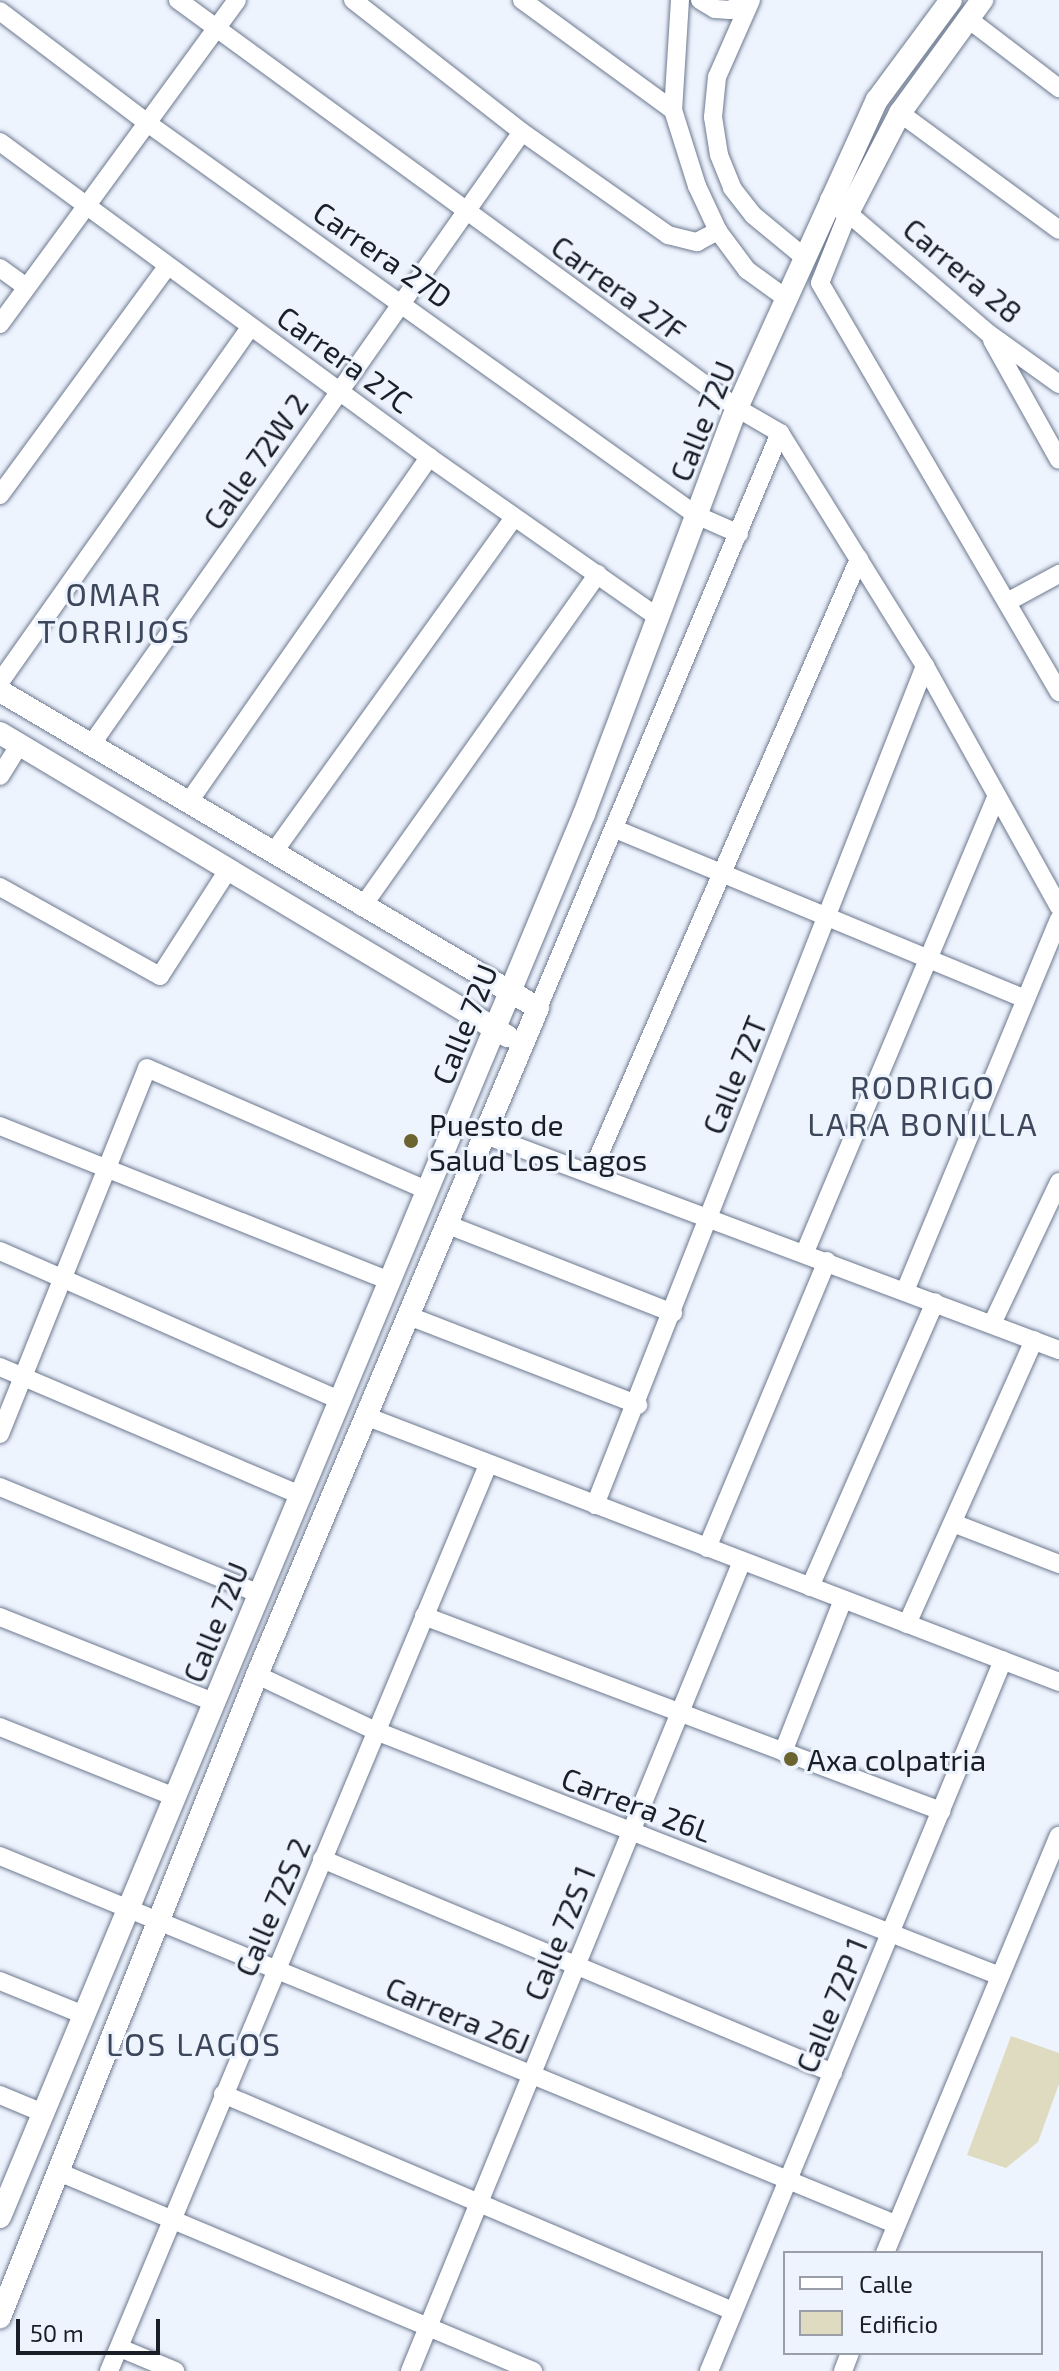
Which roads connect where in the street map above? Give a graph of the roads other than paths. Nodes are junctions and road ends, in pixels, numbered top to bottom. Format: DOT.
graph roads {
  1 [pos="178,0"];
  2 [pos="237,0"];
  3 [pos="353,0"];
  4 [pos="522,0"];
  5 [pos="680,0"];
  6 [pos="700,0"];
  7 [pos="749,0"];
  8 [pos="951,0"];
  9 [pos="982,0"];
  10 [pos="0,11"];
  11 [pos="967,18"];
  12 [pos="218,29"];
  13 [pos="1059,88"];
  14 [pos="673,110"];
  15 [pos="900,113"];
  16 [pos="146,122"];
  17 [pos="522,132"];
  18 [pos="0,142"];
  19 [pos="86,205"];
  20 [pos="839,207"];
  21 [pos="467,212"];
  22 [pos="1059,230"];
  23 [pos="718,231"];
  24 [pos="804,257"];
  25 [pos="167,267"];
  26 [pos="0,268"];
  27 [pos="26,287"];
  28 [pos="787,299"];
  29 [pos="405,303"];
  30 [pos="0,324"];
  31 [pos="250,327"];
  32 [pos="988,333"];
  33 [pos="1059,384"];
  34 [pos="338,390"];
  35 [pos="737,408"];
  36 [pos="780,433"];
  37 [pos="429,457"];
  38 [pos="1059,460"];
  39 [pos="0,495"];
  40 [pos="696,515"];
  41 [pos="514,518"];
  42 [pos="739,534"];
  43 [pos="859,559"];
  44 [pos="598,574"];
  45 [pos="1059,574"];
  46 [pos="1009,601"];
  47 [pos="659,618"];
  48 [pos="925,666"];
  49 [pos="0,682"];
  50 [pos="0,691"];
  51 [pos="1059,692"];
  52 [pos="9,739"];
  53 [pos="91,745"];
  54 [pos="0,776"];
  55 [pos="997,796"];
  56 [pos="188,803"];
  57 [pos="615,829"];
  58 [pos="273,853"];
  59 [pos="228,870"];
  60 [pos="724,872"];
  61 [pos="0,887"];
  62 [pos="362,907"];
  63 [pos="1059,907"];
  64 [pos="827,915"];
  65 [pos="1059,920"];
  66 [pos="927,959"];
  67 [pos="508,992"];
  68 [pos="1025,999"];
  69 [pos="538,1008"];
  70 [pos="495,1029"];
  71 [pos="521,1044"];
  72 [pos="0,1126"];
  73 [pos="483,1134"];
  74 [pos="107,1169"];
  75 [pos="592,1171"];
  76 [pos="1059,1182"];
  77 [pos="428,1191"];
  78 [pos="708,1216"];
  79 [pos="446,1224"];
  80 [pos="0,1251"];
  81 [pos="805,1252"];
  82 [pos="827,1261"];
  83 [pos="65,1278"];
  84 [pos="389,1281"];
  85 [pos="905,1291"];
  86 [pos="935,1302"];
  87 [pos="673,1313"];
  88 [pos="409,1316"];
  89 [pos="992,1324"];
  90 [pos="1034,1340"];
  91 [pos="1059,1350"];
  92 [pos="0,1367"];
  93 [pos="25,1377"];
  94 [pos="341,1401"];
  95 [pos="638,1405"];
  96 [pos="368,1417"];
  97 [pos="0,1434"];
  98 [pos="488,1465"];
  99 [pos="0,1487"];
  100 [pos="300,1495"];
  101 [pos="595,1505"];
  102 [pos="953,1523"];
  103 [pos="707,1548"];
  104 [pos="742,1561"];
  105 [pos="1059,1564"];
  106 [pos="810,1587"];
  107 [pos="259,1594"];
  108 [pos="843,1600"];
  109 [pos="424,1616"];
  110 [pos="0,1617"];
  111 [pos="907,1624"];
  112 [pos="1003,1660"];
  113 [pos="257,1675"];
  114 [pos="1059,1682"];
  115 [pos="214,1702"];
  116 [pos="680,1713"];
  117 [pos="0,1727"];
  118 [pos="376,1731"];
  119 [pos="783,1752"];
  120 [pos="175,1797"];
  121 [pos="941,1811"];
  122 [pos="631,1831"];
  123 [pos="1059,1836"];
  124 [pos="0,1856"];
  125 [pos="322,1859"];
  126 [pos="127,1910"];
  127 [pos="160,1923"];
  128 [pos="891,1933"];
  129 [pos="576,1965"];
  130 [pos="276,1969"];
  131 [pos="1000,1976"];
  132 [pos="0,1981"];
  133 [pos="84,2015"];
  134 [pos="833,2073"];
  135 [pos="530,2076"];
  136 [pos="223,2094"];
  137 [pos="0,2095"];
  138 [pos="43,2113"];
  139 [pos="61,2173"];
  140 [pos="789,2182"];
  141 [pos="478,2204"];
  142 [pos="0,2217"];
  143 [pos="171,2219"];
  144 [pos="895,2224"];
  145 [pos="886,2251"];
  146 [pos="733,2311"];
  147 [pos="0,2317"];
  148 [pos="427,2327"];
  149 [pos="120,2348"];
  150 [pos="109,2371"];
  151 [pos="175,2371"];
  152 [pos="410,2371"];
  153 [pos="533,2371"];
  154 [pos="709,2371"];
  1 -- 12 [label="street, Carrera 27F"];
  2 -- 12 [label="street"];
  3 -- 17 [label="street"];
  4 -- 14 [label="street"];
  5 -- 14 [label="street"];
  6 -- 7 [label="street"];
  7 -- 24 [label="street"];
  8 -- 20 [label="street, Calle 72U"];
  9 -- 11 [label="street, Calle 72U"];
  10 -- 16 [label="street, Carrera 27D"];
  11 -- 13 [label="street"];
  11 -- 15 [label="street, Calle 72U"];
  12 -- 16 [label="street"];
  12 -- 21 [label="street, Carrera 27F"];
  14 -- 23 [label="street"];
  15 -- 20 [label="street, Calle 72U"];
  15 -- 22 [label="street"];
  16 -- 19 [label="street"];
  16 -- 29 [label="street, Carrera 27D"];
  17 -- 21 [label="street, Calle 72W 2"];
  17 -- 23 [label="street"];
  18 -- 19 [label="street, Carrera 27C"];
  19 -- 25 [label="street, Carrera 27C"];
  19 -- 27 [label="street"];
  20 -- 24 [label="street, Calle 72U"];
  20 -- 32 [label="street, Carrera 28"];
  20 -- 46 [label="street"];
  21 -- 29 [label="street, Calle 72W 2"];
  21 -- 35 [label="street, Carrera 27F"];
  23 -- 28 [label="street"];
  24 -- 28 [label="street, Calle 72U"];
  25 -- 31 [label="street, Carrera 27C"];
  25 -- 39 [label="street"];
  26 -- 27 [label="street"];
  27 -- 30 [label="street"];
  28 -- 35 [label="street, Calle 72U"];
  29 -- 34 [label="street, Calle 72W 2"];
  29 -- 40 [label="street, Carrera 27D"];
  31 -- 34 [label="street, Carrera 27C"];
  31 -- 49 [label="street"];
  32 -- 33 [label="street, Carrera 28"];
  32 -- 38 [label="street"];
  34 -- 37 [label="street, Carrera 27C"];
  34 -- 53 [label="street, Calle 72W 2"];
  35 -- 36 [label="street, Carrera 27F"];
  35 -- 40 [label="street, Calle 72U"];
  36 -- 42 [label="street, Calle 72U"];
  36 -- 43 [label="street, Carrera 27F"];
  37 -- 41 [label="street, Carrera 27C"];
  37 -- 56 [label="street"];
  40 -- 42 [label="street, Carrera 27D"];
  40 -- 47 [label="street, Calle 72U"];
  41 -- 44 [label="street, Carrera 27C"];
  41 -- 58 [label="street"];
  42 -- 57 [label="street, Calle 72U"];
  43 -- 48 [label="street, Carrera 27F"];
  43 -- 60 [label="street"];
  44 -- 47 [label="street, Carrera 27C"];
  44 -- 62 [label="street"];
  45 -- 46 [label="street"];
  46 -- 51 [label="street"];
  47 -- 67 [label="street, Calle 72U"];
  48 -- 55 [label="street, Carrera 27F"];
  48 -- 64 [label="street, Calle 72T"];
  50 -- 53 [label="street"];
  52 -- 54 [label="street"];
  52 -- 59 [label="street"];
  53 -- 56 [label="street"];
  55 -- 63 [label="street, Carrera 27F"];
  55 -- 66 [label="street"];
  56 -- 58 [label="street"];
  57 -- 60 [label="street"];
  57 -- 69 [label="street, Calle 72U"];
  58 -- 62 [label="street"];
  59 -- 61 [label="street"];
  59 -- 70 [label="street"];
  60 -- 64 [label="street"];
  60 -- 75 [label="street"];
  62 -- 67 [label="street"];
  64 -- 66 [label="street"];
  64 -- 78 [label="street, Calle 72T"];
  65 -- 68 [label="street"];
  66 -- 68 [label="street"];
  66 -- 81 [label="street"];
  67 -- 69 [label="street"];
  67 -- 70 [label="street, Calle 72U"];
  68 -- 85 [label="street"];
  69 -- 71 [label="street, Calle 72U"];
  70 -- 71 [label="street"];
  70 -- 77 [label="street, Calle 72U"];
  71 -- 73 [label="street, Calle 72U"];
  72 -- 74 [label="street"];
  73 -- 75 [label="street"];
  73 -- 79 [label="street, Calle 72U"];
  74 -- 77 [label="street"];
  74 -- 83 [label="street"];
  74 -- 84 [label="street"];
  75 -- 78 [label="street"];
  76 -- 89 [label="street"];
  77 -- 84 [label="street, Calle 72U"];
  78 -- 81 [label="street"];
  78 -- 87 [label="street, Calle 72T"];
  79 -- 87 [label="street"];
  79 -- 88 [label="street, Calle 72U"];
  80 -- 83 [label="street"];
  81 -- 82 [label="street"];
  82 -- 85 [label="street"];
  82 -- 103 [label="street"];
  83 -- 93 [label="street"];
  83 -- 94 [label="street"];
  84 -- 94 [label="street, Calle 72U"];
  85 -- 86 [label="street"];
  86 -- 89 [label="street"];
  86 -- 106 [label="street"];
  87 -- 95 [label="street, Calle 72T"];
  88 -- 95 [label="street"];
  88 -- 96 [label="street, Calle 72U"];
  89 -- 90 [label="street"];
  90 -- 91 [label="street"];
  90 -- 102 [label="street"];
  92 -- 93 [label="street"];
  93 -- 97 [label="street"];
  93 -- 100 [label="street"];
  94 -- 100 [label="street, Calle 72U"];
  95 -- 101 [label="street, Calle 72T"];
  96 -- 98 [label="street"];
  96 -- 113 [label="street, Calle 72U"];
  98 -- 101 [label="street"];
  98 -- 109 [label="street, Calle 72S 2"];
  99 -- 107 [label="street"];
  100 -- 107 [label="street, Calle 72U"];
  101 -- 103 [label="street"];
  102 -- 105 [label="street"];
  102 -- 111 [label="street"];
  103 -- 104 [label="street"];
  104 -- 106 [label="street"];
  104 -- 116 [label="street, Calle 72S 1"];
  106 -- 108 [label="street"];
  107 -- 115 [label="street, Calle 72U"];
  108 -- 111 [label="street"];
  108 -- 119 [label="street"];
  109 -- 116 [label="street"];
  109 -- 118 [label="street, Calle 72S 2"];
  110 -- 115 [label="street"];
  111 -- 112 [label="street"];
  112 -- 114 [label="street"];
  112 -- 121 [label="street, Calle 72P 1"];
  113 -- 118 [label="street, Carrera 26L"];
  113 -- 127 [label="street, Calle 72U"];
  115 -- 120 [label="street, Calle 72U"];
  116 -- 119 [label="street"];
  116 -- 122 [label="street, Calle 72S 1"];
  117 -- 120 [label="street"];
  118 -- 122 [label="street, Carrera 26L"];
  118 -- 125 [label="street, Calle 72S 2"];
  119 -- 121 [label="street"];
  120 -- 126 [label="street, Calle 72U"];
  121 -- 128 [label="street, Calle 72P 1"];
  122 -- 128 [label="street, Carrera 26L"];
  122 -- 129 [label="street, Calle 72S 1"];
  123 -- 131 [label="street"];
  124 -- 126 [label="street, Carrera 26J"];
  125 -- 129 [label="street"];
  125 -- 130 [label="street, Calle 72S 2"];
  126 -- 127 [label="street, Carrera 26J"];
  126 -- 133 [label="street, Calle 72U"];
  127 -- 130 [label="street, Carrera 26J"];
  127 -- 139 [label="street, Calle 72U"];
  128 -- 131 [label="street, Carrera 26L"];
  128 -- 134 [label="street, Calle 72P 1"];
  129 -- 134 [label="street"];
  129 -- 135 [label="street, Calle 72S 1"];
  130 -- 135 [label="street, Carrera 26J"];
  130 -- 136 [label="street, Calle 72S 2"];
  131 -- 144 [label="street"];
  132 -- 133 [label="street"];
  133 -- 138 [label="street, Calle 72U"];
  134 -- 140 [label="street, Calle 72P 1"];
  135 -- 140 [label="street, Carrera 26J"];
  135 -- 141 [label="street, Calle 72S 1"];
  136 -- 141 [label="street"];
  136 -- 143 [label="street, Calle 72S 2"];
  137 -- 138 [label="street"];
  138 -- 142 [label="street, Calle 72U"];
  139 -- 143 [label="street"];
  139 -- 147 [label="street, Calle 72U"];
  140 -- 144 [label="street, Carrera 26J"];
  140 -- 146 [label="street, Calle 72P 1"];
  141 -- 146 [label="street"];
  141 -- 148 [label="street, Calle 72S 1"];
  143 -- 148 [label="street"];
  143 -- 149 [label="street, Calle 72S 2"];
  144 -- 145 [label="street"];
  146 -- 154 [label="street, Calle 72P 1"];
  148 -- 152 [label="street, Calle 72S 1"];
  148 -- 153 [label="street"];
  149 -- 150 [label="street, Calle 72S 2"];
  149 -- 151 [label="street"];
}
